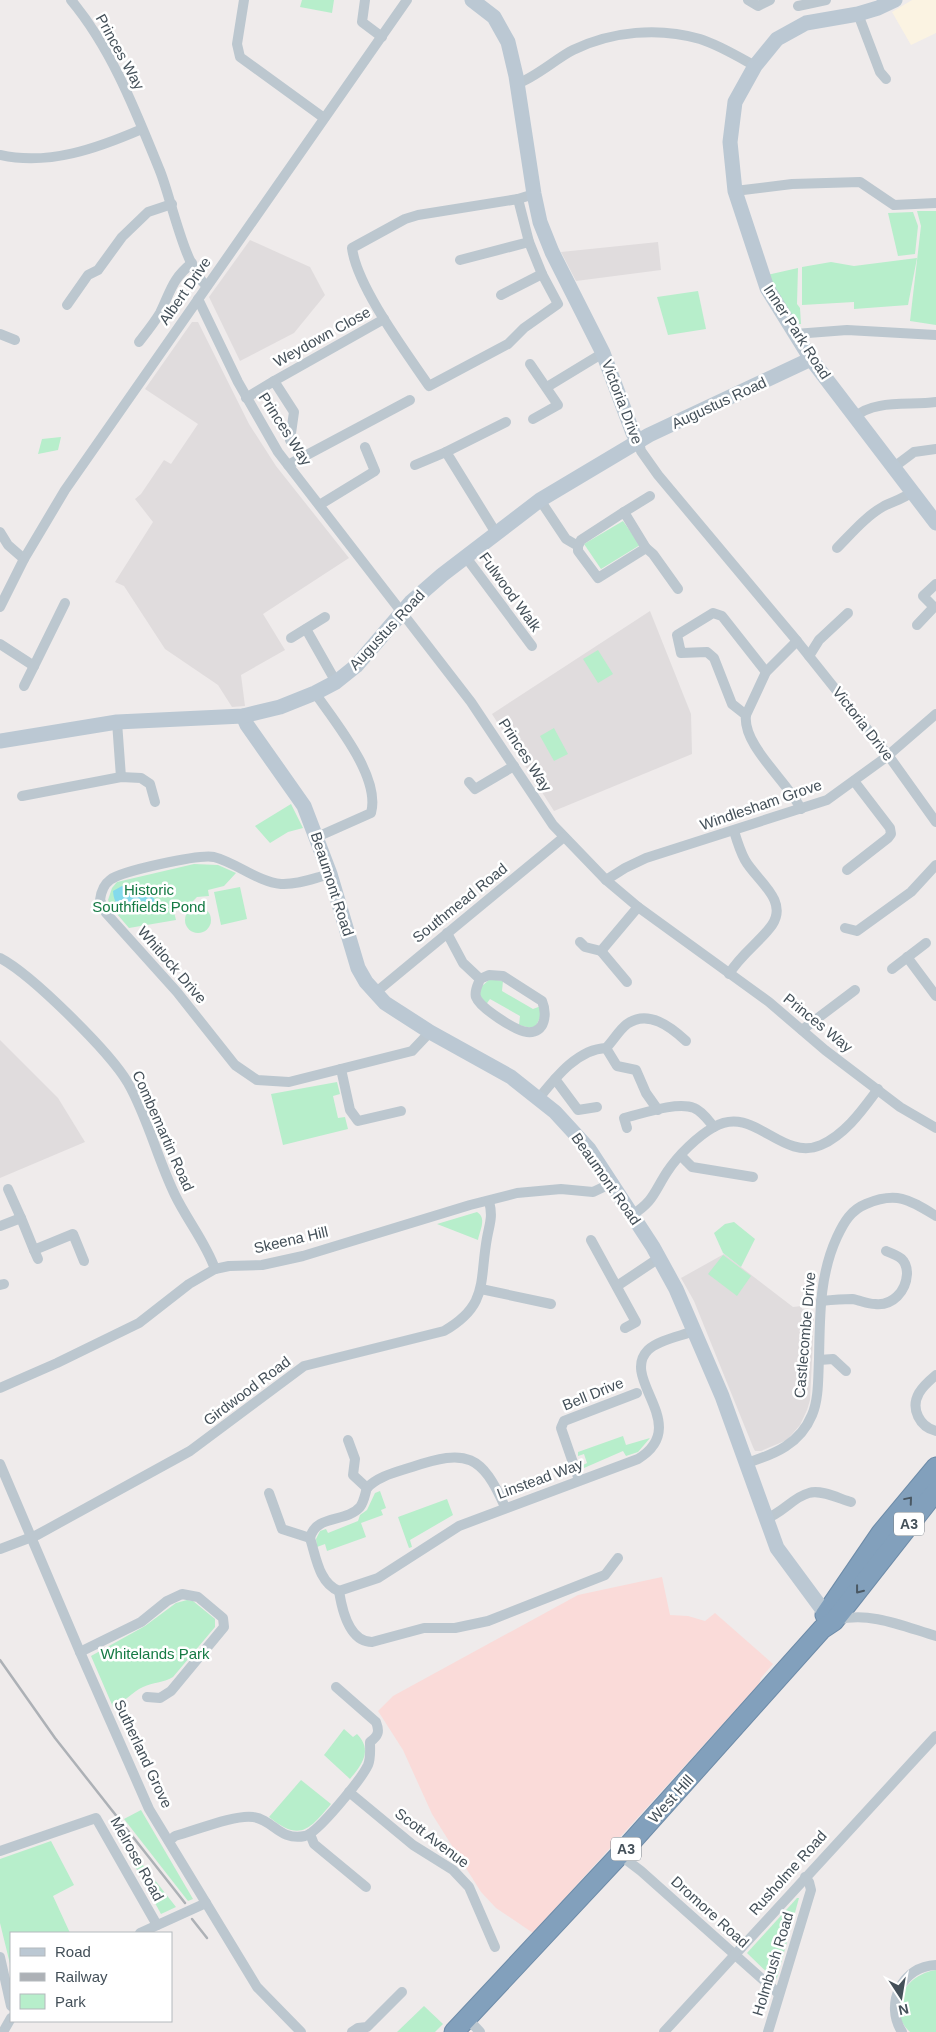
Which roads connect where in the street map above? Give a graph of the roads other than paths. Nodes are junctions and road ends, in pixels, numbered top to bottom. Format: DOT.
graph roads {
  1 [pos="70,0"];
  2 [pos="244,0"];
  3 [pos="365,0"];
  4 [pos="407,0"];
  5 [pos="748,0"];
  6 [pos="770,0"];
  7 [pos="826,0"];
  8 [pos="894,0"];
  9 [pos="482,3"];
  10 [pos="797,3"];
  11 [pos="858,14"];
  12 [pos="806,23"];
  13 [pos="382,37"];
  14 [pos="755,66"];
  15 [pos="886,79"];
  16 [pos="518,83"];
  17 [pos="324,118"];
  18 [pos="142,129"];
  19 [pos="0,155"];
  20 [pos="735,191"];
  21 [pos="534,194"];
  22 [pos="518,199"];
  23 [pos="936,203"];
  24 [pos="172,204"];
  25 [pos="529,242"];
  26 [pos="460,260"];
  27 [pos="192,263"];
  28 [pos="542,274"];
  29 [pos="207,286"];
  30 [pos="501,296"];
  31 [pos="198,299"];
  32 [pos="558,304"];
  33 [pos="66,305"];
  34 [pos="580,305"];
  35 [pos="384,319"];
  36 [pos="0,334"];
  37 [pos="795,334"];
  38 [pos="936,335"];
  39 [pos="15,340"];
  40 [pos="139,342"];
  41 [pos="603,353"];
  42 [pos="811,359"];
  43 [pos="530,364"];
  44 [pos="274,381"];
  45 [pos="547,386"];
  46 [pos="246,398"];
  47 [pos="410,400"];
  48 [pos="936,402"];
  49 [pos="855,417"];
  50 [pos="533,419"];
  51 [pos="506,422"];
  52 [pos="639,442"];
  53 [pos="365,447"];
  54 [pos="936,449"];
  55 [pos="446,452"];
  56 [pos="302,457"];
  57 [pos="288,465"];
  58 [pos="415,465"];
  59 [pos="894,467"];
  60 [pos="912,492"];
  61 [pos="650,496"];
  62 [pos="540,500"];
  63 [pos="321,504"];
  64 [pos="624,512"];
  65 [pos="936,523"];
  66 [pos="0,532"];
  67 [pos="496,533"];
  68 [pos="578,546"];
  69 [pos="646,548"];
  70 [pos="837,548"];
  71 [pos="465,556"];
  72 [pos="24,559"];
  73 [pos="936,584"];
  74 [pos="678,589"];
  75 [pos="65,603"];
  76 [pos="0,607"];
  77 [pos="403,611"];
  78 [pos="848,613"];
  79 [pos="325,617"];
  80 [pos="917,625"];
  81 [pos="306,629"];
  82 [pos="291,638"];
  83 [pos="797,641"];
  84 [pos="0,644"];
  85 [pos="532,646"];
  86 [pos="810,656"];
  87 [pos="34,666"];
  88 [pos="766,672"];
  89 [pos="336,682"];
  90 [pos="24,686"];
  91 [pos="315,693"];
  92 [pos="936,714"];
  93 [pos="746,715"];
  94 [pos="243,716"];
  95 [pos="117,722"];
  96 [pos="0,741"];
  97 [pos="888,755"];
  98 [pos="514,766"];
  99 [pos="121,777"];
  100 [pos="854,781"];
  101 [pos="470,782"];
  102 [pos="22,796"];
  103 [pos="155,802"];
  104 [pos="801,809"];
  105 [pos="936,822"];
  106 [pos="734,831"];
  107 [pos="317,837"];
  108 [pos="564,837"];
  109 [pos="936,865"];
  110 [pos="847,870"];
  111 [pos="330,874"];
  112 [pos="606,880"];
  113 [pos="638,908"];
  114 [pos="845,928"];
  115 [pos="447,933"];
  116 [pos="580,942"];
  117 [pos="926,943"];
  118 [pos="601,951"];
  119 [pos="907,957"];
  120 [pos="0,958"];
  121 [pos="892,969"];
  122 [pos="729,974"];
  123 [pos="480,979"];
  124 [pos="627,982"];
  125 [pos="856,990"];
  126 [pos="375,993"];
  127 [pos="936,996"];
  128 [pos="802,1030"];
  129 [pos="430,1032"];
  130 [pos="686,1041"];
  131 [pos="606,1048"];
  132 [pos="341,1069"];
  133 [pos="555,1079"];
  134 [pos="878,1089"];
  135 [pos="539,1098"];
  136 [pos="597,1107"];
  137 [pos="658,1110"];
  138 [pos="401,1111"];
  139 [pos="714,1127"];
  140 [pos="627,1128"];
  141 [pos="936,1128"];
  142 [pos="681,1156"];
  143 [pos="753,1177"];
  144 [pos="612,1183"];
  145 [pos="8,1189"];
  146 [pos="489,1201"];
  147 [pos="632,1215"];
  148 [pos="936,1216"];
  149 [pos="20,1218"];
  150 [pos="0,1226"];
  151 [pos="591,1240"];
  152 [pos="886,1251"];
  153 [pos="660,1258"];
  154 [pos="84,1261"];
  155 [pos="214,1269"];
  156 [pos="617,1286"];
  157 [pos="481,1288"];
  158 [pos="821,1301"];
  159 [pos="551,1304"];
  160 [pos="625,1328"];
  161 [pos="694,1331"];
  162 [pos="819,1360"];
  163 [pos="846,1371"];
  164 [pos="936,1375"];
  165 [pos="0,1388"];
  166 [pos="637,1393"];
  167 [pos="936,1431"];
  168 [pos="348,1440"];
  169 [pos="748,1463"];
  170 [pos="0,1464"];
  171 [pos="936,1467"];
  172 [pos="579,1480"];
  173 [pos="367,1488"];
  174 [pos="936,1490"];
  175 [pos="269,1493"];
  176 [pos="851,1502"];
  177 [pos="505,1507"];
  178 [pos="765,1519"];
  179 [pos="31,1537"];
  180 [pos="310,1538"];
  181 [pos="0,1549"];
  182 [pos="618,1558"];
  183 [pos="810,1590"];
  184 [pos="339,1591"];
  185 [pos="840,1591"];
  186 [pos="827,1621"];
  187 [pos="936,1636"];
  188 [pos="80,1652"];
  189 [pos="336,1688"];
  190 [pos="147,1698"];
  191 [pos="936,1736"];
  192 [pos="349,1792"];
  193 [pos="310,1834"];
  194 [pos="170,1841"];
  195 [pos="0,1851"];
  196 [pos="620,1855"];
  197 [pos="805,1877"];
  198 [pos="366,1887"];
  199 [pos="206,1902"];
  200 [pos="157,1925"];
  201 [pos="142,1932"];
  202 [pos="495,1947"];
  203 [pos="735,1954"];
  204 [pos="0,1957"];
  205 [pos="936,1966"];
  206 [pos="402,1992"];
  207 [pos="779,1994"];
  208 [pos="10,2002"];
  209 [pos="467,2018"];
  210 [pos="10,2020"];
  211 [pos="298,2031"];
  212 [pos="3,2032"];
  213 [pos="352,2032"];
  214 [pos="454,2032"];
  215 [pos="480,2032"];
  216 [pos="664,2032"];
  217 [pos="768,2032"];
  218 [pos="902,2032"];
  1 -- 18 [label="street, Princes Way"];
  2 -- 17 [label="street"];
  3 -- 13 [label="street"];
  4 -- 13 [label="street, Albert Drive"];
  5 -- 6 [label="street"];
  7 -- 10 [label="street"];
  8 -- 11 [label="street, Inner Park Road"];
  9 -- 16 [label="street, Victoria Drive"];
  10 -- 12 [label="street"];
  11 -- 12 [label="street, Inner Park Road"];
  11 -- 15 [label="street"];
  12 -- 14 [label="street, Inner Park Road"];
  13 -- 17 [label="street, Albert Drive"];
  14 -- 16 [label="street"];
  14 -- 20 [label="street, Inner Park Road"];
  16 -- 21 [label="street, Victoria Drive"];
  17 -- 29 [label="street, Albert Drive"];
  18 -- 19 [label="street"];
  18 -- 24 [label="street, Princes Way"];
  20 -- 23 [label="street"];
  20 -- 37 [label="street, Inner Park Road"];
  21 -- 22 [label="street"];
  21 -- 34 [label="street, Victoria Drive"];
  22 -- 25 [label="street"];
  22 -- 35 [label="street"];
  24 -- 27 [label="street, Princes Way"];
  24 -- 33 [label="street"];
  25 -- 26 [label="street"];
  25 -- 28 [label="street"];
  27 -- 29 [label="street, Princes Way"];
  27 -- 40 [label="street"];
  28 -- 30 [label="street"];
  28 -- 32 [label="street"];
  29 -- 31 [label="street, Albert Drive"];
  31 -- 46 [label="street, Princes Way"];
  31 -- 72 [label="street, Albert Drive"];
  32 -- 34 [label="street"];
  32 -- 35 [label="street"];
  34 -- 41 [label="street, Victoria Drive"];
  35 -- 44 [label="street, Weydown Close"];
  36 -- 39 [label="street"];
  37 -- 38 [label="street"];
  37 -- 42 [label="street, Inner Park Road"];
  41 -- 45 [label="street"];
  41 -- 52 [label="street, Victoria Drive"];
  42 -- 49 [label="street, Inner Park Road"];
  42 -- 52 [label="street, Augustus Road"];
  43 -- 45 [label="street"];
  44 -- 46 [label="street, Weydown Close"];
  44 -- 56 [label="street, Weydown Close"];
  45 -- 50 [label="street"];
  46 -- 57 [label="street, Princes Way"];
  47 -- 56 [label="street"];
  48 -- 49 [label="street"];
  49 -- 59 [label="street, Inner Park Road"];
  51 -- 55 [label="street"];
  52 -- 62 [label="street, Augustus Road"];
  52 -- 83 [label="street, Victoria Drive"];
  53 -- 63 [label="street"];
  54 -- 59 [label="street"];
  55 -- 58 [label="street"];
  55 -- 67 [label="street"];
  56 -- 57 [label="street"];
  57 -- 63 [label="street, Princes Way"];
  59 -- 60 [label="street, Inner Park Road"];
  60 -- 65 [label="street, Inner Park Road"];
  60 -- 70 [label="street"];
  61 -- 64 [label="street"];
  62 -- 67 [label="street, Augustus Road"];
  62 -- 68 [label="street"];
  63 -- 77 [label="street, Princes Way"];
  64 -- 68 [label="street"];
  64 -- 69 [label="street"];
  66 -- 72 [label="street"];
  67 -- 71 [label="street, Augustus Road"];
  68 -- 69 [label="street"];
  69 -- 74 [label="street"];
  71 -- 77 [label="street, Augustus Road"];
  71 -- 85 [label="street, Fulwood Walk"];
  72 -- 76 [label="street, Albert Drive"];
  73 -- 80 [label="street"];
  75 -- 87 [label="street"];
  77 -- 89 [label="street, Augustus Road"];
  77 -- 98 [label="street, Princes Way"];
  78 -- 86 [label="street"];
  79 -- 81 [label="street"];
  81 -- 82 [label="street"];
  81 -- 89 [label="street"];
  83 -- 86 [label="street, Victoria Drive"];
  83 -- 88 [label="street"];
  84 -- 87 [label="street"];
  86 -- 97 [label="street, Victoria Drive"];
  87 -- 90 [label="street"];
  88 -- 93 [label="street"];
  88 -- 93 [label="street"];
  89 -- 91 [label="street, Augustus Road"];
  91 -- 94 [label="street, Augustus Road"];
  91 -- 107 [label="street"];
  92 -- 97 [label="street, Windlesham Grove"];
  93 -- 104 [label="street"];
  94 -- 95 [label="street, Augustus Road"];
  94 -- 107 [label="street, Beaumont Road"];
  95 -- 96 [label="street, Augustus Road"];
  95 -- 99 [label="street"];
  97 -- 100 [label="street, Windlesham Grove"];
  97 -- 105 [label="street, Victoria Drive"];
  98 -- 101 [label="street"];
  98 -- 108 [label="street, Princes Way"];
  99 -- 102 [label="street"];
  99 -- 103 [label="street"];
  100 -- 104 [label="street, Windlesham Grove"];
  100 -- 110 [label="street"];
  104 -- 106 [label="street, Windlesham Grove"];
  106 -- 112 [label="street, Windlesham Grove"];
  106 -- 122 [label="street"];
  107 -- 111 [label="street, Beaumont Road"];
  108 -- 112 [label="street, Princes Way"];
  108 -- 115 [label="street, Southmead Road"];
  109 -- 114 [label="street"];
  111 -- 126 [label="street, Beaumont Road"];
  111 -- 132 [label="street, Whitlock Drive"];
  112 -- 113 [label="street, Princes Way"];
  113 -- 118 [label="street"];
  113 -- 122 [label="street, Princes Way"];
  115 -- 123 [label="street"];
  115 -- 126 [label="street, Southmead Road"];
  116 -- 118 [label="street"];
  117 -- 119 [label="street"];
  118 -- 124 [label="street"];
  119 -- 121 [label="street"];
  119 -- 127 [label="street"];
  120 -- 155 [label="street, Combemartin Road"];
  122 -- 128 [label="street, Princes Way"];
  123 -- 123 [label="street"];
  125 -- 128 [label="street"];
  126 -- 129 [label="street, Beaumont Road"];
  128 -- 134 [label="street, Princes Way"];
  129 -- 132 [label="street, Whitlock Drive"];
  129 -- 135 [label="street, Beaumont Road"];
  130 -- 131 [label="street"];
  131 -- 133 [label="street"];
  131 -- 137 [label="street"];
  132 -- 138 [label="street"];
  133 -- 135 [label="street"];
  133 -- 136 [label="street"];
  134 -- 139 [label="street"];
  134 -- 141 [label="street, Princes Way"];
  135 -- 144 [label="street, Beaumont Road"];
  137 -- 139 [label="street"];
  137 -- 140 [label="street"];
  139 -- 142 [label="street"];
  142 -- 143 [label="street"];
  142 -- 147 [label="street"];
  144 -- 146 [label="street, Skeena Hill"];
  144 -- 147 [label="street, Beaumont Road"];
  145 -- 149 [label="street"];
  146 -- 155 [label="street, Skeena Hill"];
  146 -- 157 [label="street, Girdwood Road"];
  147 -- 153 [label="street, Beaumont Road"];
  148 -- 158 [label="street, Castlecombe Drive"];
  149 -- 150 [label="street"];
  149 -- 154 [label="street"];
  151 -- 156 [label="street"];
  152 -- 158 [label="street"];
  153 -- 156 [label="street"];
  153 -- 161 [label="street, Beaumont Road"];
  155 -- 165 [label="street, Skeena Hill"];
  156 -- 160 [label="street"];
  157 -- 159 [label="street"];
  157 -- 179 [label="street, Girdwood Road"];
  158 -- 162 [label="street, Castlecombe Drive"];
  161 -- 169 [label="street, Beaumont Road"];
  161 -- 172 [label="street, Linstead Way"];
  162 -- 163 [label="street"];
  162 -- 169 [label="street, Castlecombe Drive"];
  164 -- 167 [label="street"];
  166 -- 172 [label="street, Bell Drive"];
  168 -- 173 [label="street"];
  169 -- 178 [label="street, Beaumont Road"];
  170 -- 179 [label="street, Sutherland Grove"];
  185 -- 171 [label="highway, A3, one-way"];
  172 -- 177 [label="street, Linstead Way"];
  173 -- 177 [label="street"];
  173 -- 180 [label="street"];
  174 -- 186 [label="highway, A3, one-way"];
  175 -- 180 [label="street"];
  176 -- 178 [label="street"];
  177 -- 184 [label="street, Linstead Way"];
  178 -- 183 [label="street, Beaumont Road"];
  179 -- 181 [label="street, Girdwood Road"];
  179 -- 188 [label="street, Sutherland Grove"];
  180 -- 184 [label="street"];
  182 -- 184 [label="street"];
  183 -- 185 [label="street"];
  183 -- 186 [label="street, Beaumont Road"];
  185 -- 186 [label="highway, A3"];
  186 -- 187 [label="street"];
  186 -- 196 [label="highway, West Hill / A3"];
  188 -- 190 [label="street"];
  188 -- 194 [label="street, Sutherland Grove"];
  189 -- 192 [label="street"];
  191 -- 197 [label="street, Rusholme Road"];
  192 -- 193 [label="street"];
  192 -- 202 [label="street, Scott Avenue"];
  193 -- 194 [label="street"];
  193 -- 198 [label="street"];
  194 -- 199 [label="street, Sutherland Grove"];
  195 -- 200 [label="street, Melrose Road"];
  196 -- 203 [label="street, Dromore Road"];
  196 -- 209 [label="highway, West Hill / A3"];
  197 -- 203 [label="street, Rusholme Road"];
  197 -- 207 [label="street, Holmbush Road"];
  199 -- 200 [label="street"];
  199 -- 211 [label="street, Sutherland Grove"];
  200 -- 201 [label="street"];
  203 -- 207 [label="street, Dromore Road"];
  203 -- 216 [label="street, Rusholme Road"];
  204 -- 208 [label="street"];
  205 -- 218 [label="street"];
  206 -- 213 [label="street"];
  207 -- 217 [label="street, Holmbush Road"];
  209 -- 214 [label="highway, West Hill / A3"];
  209 -- 215 [label="street"];
  210 -- 212 [label="street"];
}
